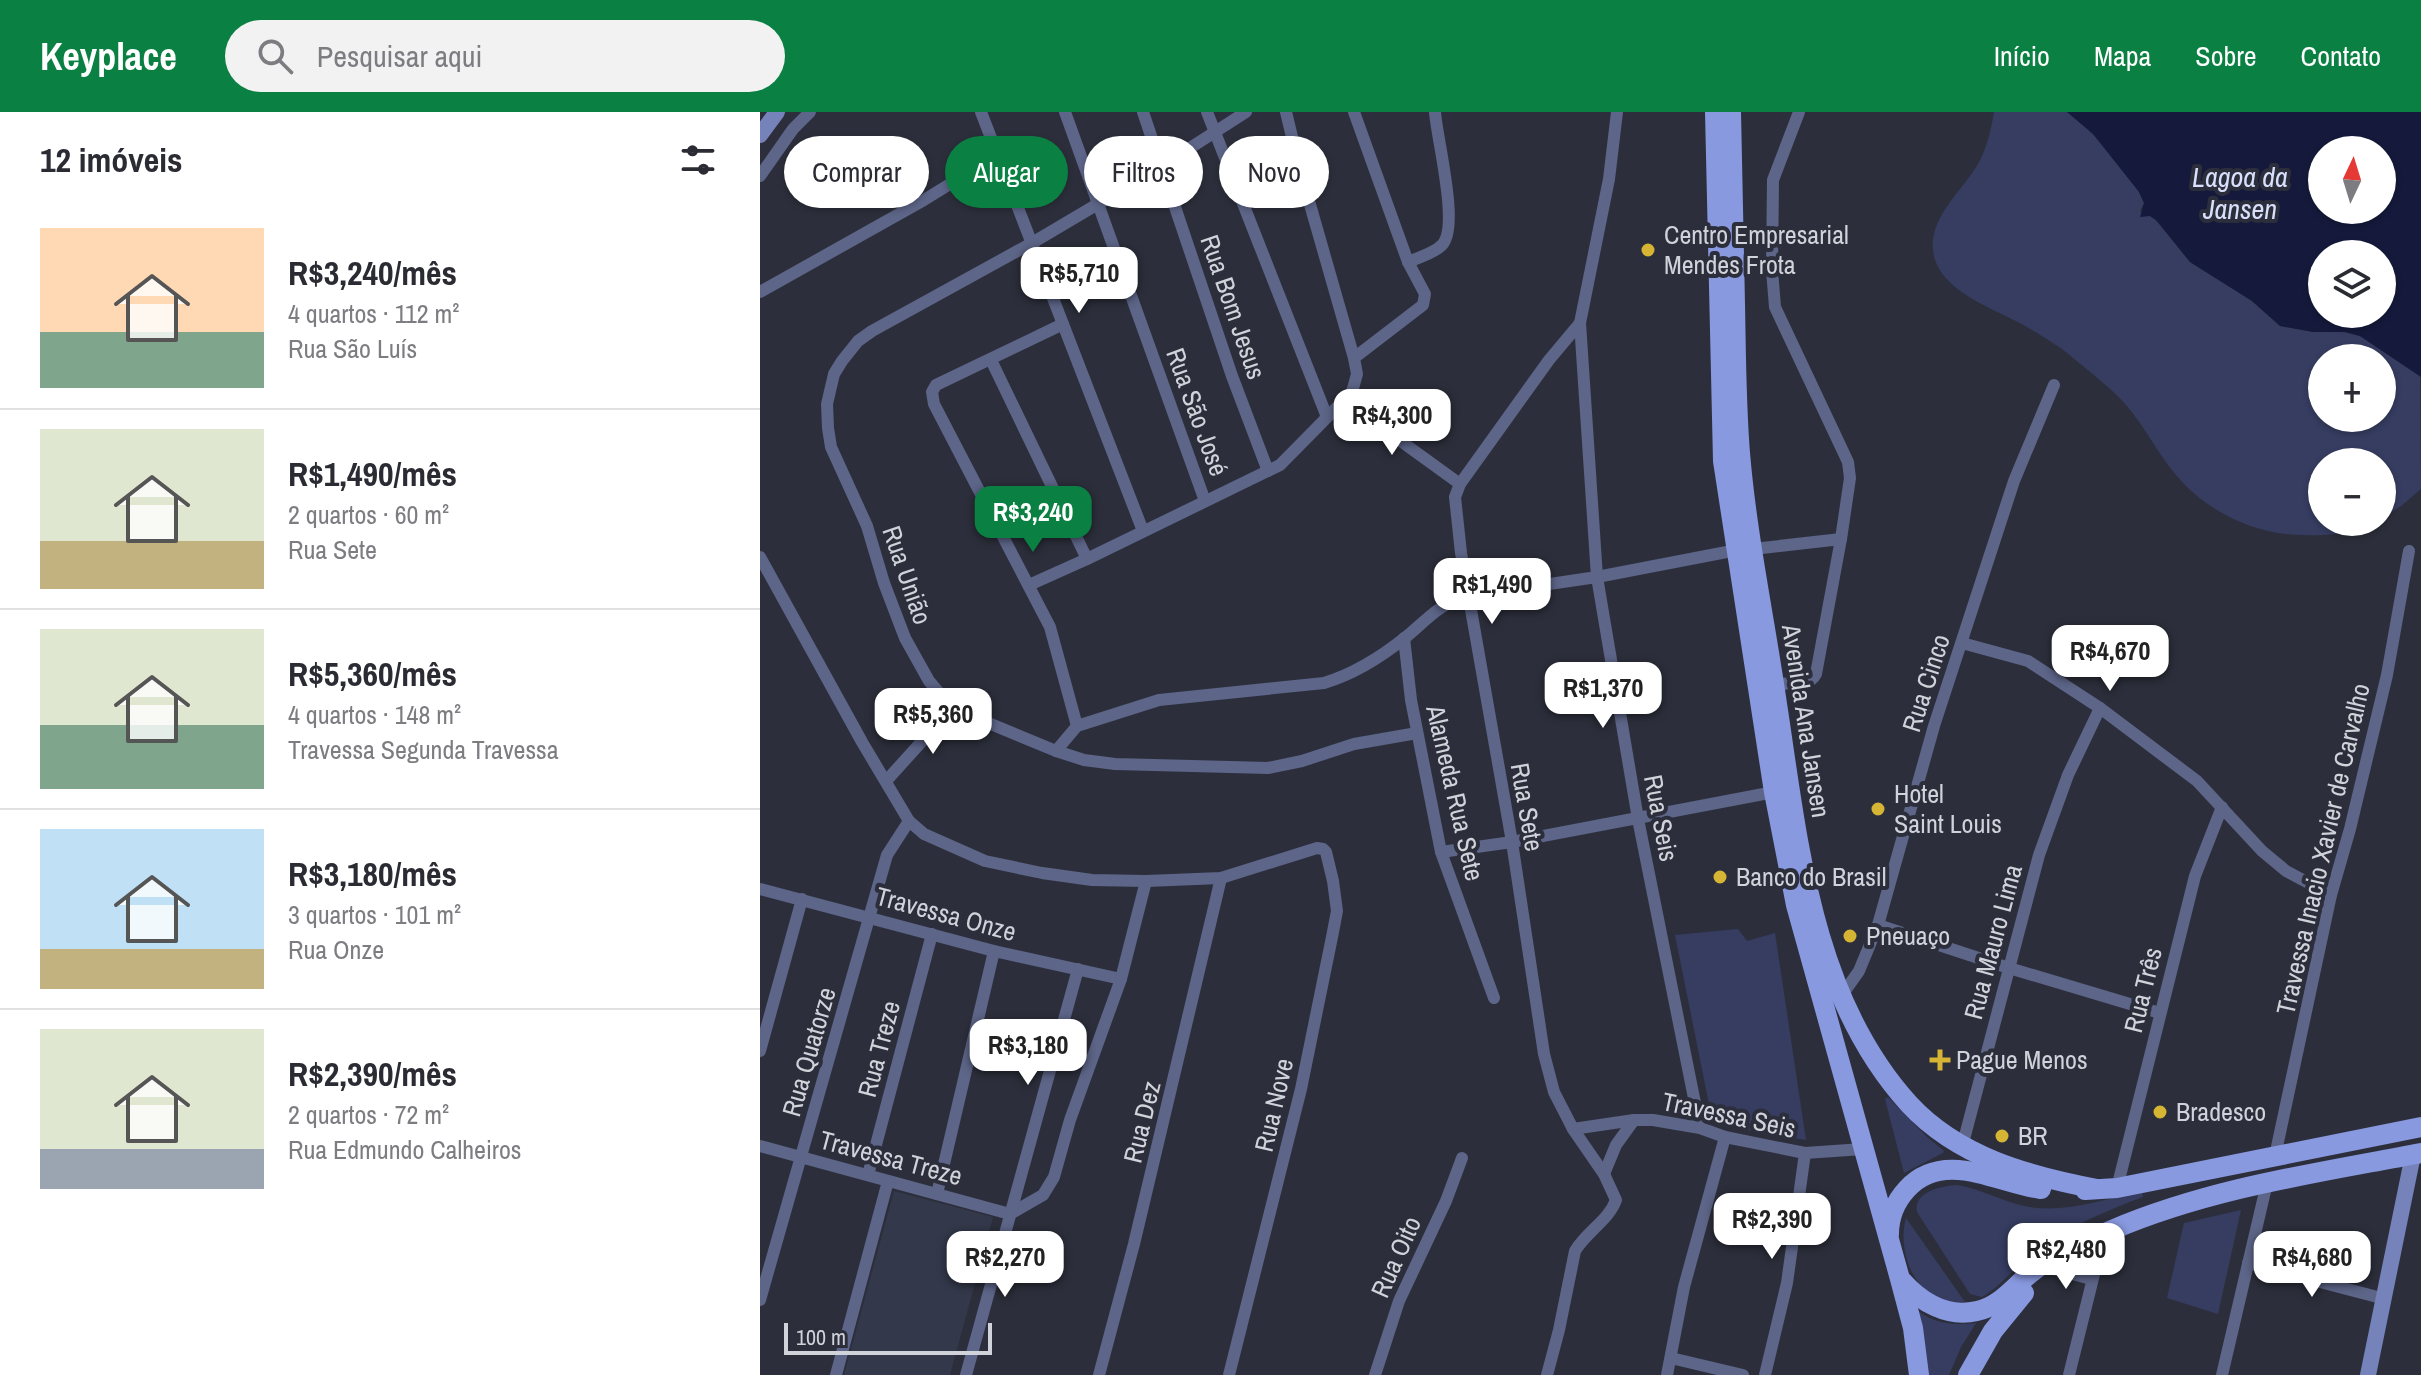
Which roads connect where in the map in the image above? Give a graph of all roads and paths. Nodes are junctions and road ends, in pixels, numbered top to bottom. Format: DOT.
graph roads {
  1 [pos="777,112"];
  2 [pos="810,112"];
  3 [pos="981,112"];
  4 [pos="1065,112"];
  5 [pos="1143,112"];
  6 [pos="1207,112"];
  7 [pos="1246,112"];
  8 [pos="1286,112"];
  9 [pos="1354,112"];
  10 [pos="1435,112"];
  11 [pos="1617,112"];
  12 [pos="1715,112"];
  13 [pos="1731,112"];
  14 [pos="1799,112"];
  15 [pos="1216,131"];
  16 [pos="760,135"];
  17 [pos="990,136"];
  18 [pos="1151,136"];
  19 [pos="1203,139"];
  20 [pos="1084,165"];
  21 [pos="760,176"];
  22 [pos="945,187"];
  23 [pos="1018,208"];
  24 [pos="1091,208"];
  25 [pos="1099,208"];
  26 [pos="1176,208"];
  27 [pos="1032,243"];
  28 [pos="1408,262"];
  29 [pos="760,292"];
  30 [pos="1580,323"];
  31 [pos="1063,324"];
  32 [pos="1354,358"];
  33 [pos="991,360"];
  34 [pos="2054,385"];
  35 [pos="1344,400"];
  36 [pos="1327,417"];
  37 [pos="1268,471"];
  38 [pos="1460,484"];
  39 [pos="1205,501"];
  40 [pos="1143,531"];
  41 [pos="1841,539"];
  42 [pos="1745,550"];
  43 [pos="2409,551"];
  44 [pos="760,557"];
  45 [pos="1087,559"];
  46 [pos="1597,577"];
  47 [pos="1029,585"];
  48 [pos="1469,596"];
  49 [pos="1404,638"];
  50 [pos="1962,643"];
  51 [pos="1774,683"];
  52 [pos="952,708"];
  53 [pos="2100,708"];
  54 [pos="1077,726"];
  55 [pos="1417,733"];
  56 [pos="1056,751"];
  57 [pos="887,780"];
  58 [pos="1774,792"];
  59 [pos="2222,807"];
  60 [pos="1638,819"];
  61 [pos="909,821"];
  62 [pos="1512,842"];
  63 [pos="1441,852"];
  64 [pos="1221,878"];
  65 [pos="1146,881"];
  66 [pos="760,889"];
  67 [pos="2331,895"];
  68 [pos="802,899"];
  69 [pos="870,917"];
  70 [pos="1878,925"];
  71 [pos="932,934"];
  72 [pos="994,951"];
  73 [pos="2009,968"];
  74 [pos="1078,969"];
  75 [pos="1121,979"];
  76 [pos="1842,995"];
  77 [pos="1494,998"];
  78 [pos="2160,1013"];
  79 [pos="760,1051"];
  80 [pos="1634,1120"];
  81 [pos="2421,1127"];
  82 [pos="1700,1128"];
  83 [pos="1573,1129"];
  84 [pos="1725,1137"];
  85 [pos="760,1146"];
  86 [pos="1962,1147"];
  87 [pos="1863,1149"];
  88 [pos="1805,1153"];
  89 [pos="2417,1154"];
  90 [pos="2275,1156"];
  91 [pos="802,1157"];
  92 [pos="1462,1158"];
  93 [pos="1604,1174"];
  94 [pos="868,1175"];
  95 [pos="888,1181"];
  96 [pos="2267,1183"];
  97 [pos="2107,1189"];
  98 [pos="937,1194"];
  99 [pos="1010,1214"];
  100 [pos="2104,1234"];
  101 [pos="1889,1238"];
  102 [pos="2248,1263"];
  103 [pos="2050,1268"];
  104 [pos="1900,1279"];
  105 [pos="2091,1279"];
  106 [pos="2385,1299"];
  107 [pos="760,1300"];
  108 [pos="1671,1358"];
  109 [pos="836,1375"];
  110 [pos="966,1375"];
  111 [pos="1099,1375"];
  112 [pos="1229,1375"];
  113 [pos="1375,1375"];
  114 [pos="1547,1375"];
  115 [pos="1667,1375"];
  116 [pos="1743,1375"];
  117 [pos="1765,1375"];
  118 [pos="1919,1375"];
  119 [pos="1968,1375"];
  120 [pos="2069,1375"];
  121 [pos="2222,1375"];
  122 [pos="2368,1375"];
  1 -- 16 [label="street"];
  2 -- 21 [label="street"];
  3 -- 17 [label="street"];
  4 -- 20 [label="street, Rua São José"];
  5 -- 18 [label="street, Rua Bom Jesus"];
  6 -- 15 [label="street"];
  7 -- 15 [label="street, Rua União"];
  8 -- 32 [label="street"];
  9 -- 28 [label="street"];
  10 -- 28 [label="street"];
  11 -- 30 [label="street"];
  12 -- 42 [label="main road, Avenida Ana Jansen"];
  13 -- 42 [label="main road, Avenida Ana Jansen"];
  14 -- 41 [label="street"];
  15 -- 19 [label="street, Rua União"];
  15 -- 36 [label="street"];
  22 -- 29 [label="street"];
  23 -- 27 [label="street"];
  24 -- 27 [label="street, Rua União"];
  25 -- 39 [label="street, Rua São José"];
  26 -- 37 [label="street, Rua Bom Jesus"];
  27 -- 31 [label="street"];
  27 -- 52 [label="street, Rua União"];
  28 -- 32 [label="street"];
  30 -- 38 [label="street"];
  30 -- 46 [label="street, Rua Seis"];
  31 -- 33 [label="street"];
  31 -- 40 [label="street"];
  32 -- 35 [label="street"];
  33 -- 45 [label="street"];
  33 -- 47 [label="street"];
  34 -- 50 [label="street, Rua Cinco"];
  35 -- 36 [label="street"];
  35 -- 38 [label="street"];
  36 -- 37 [label="street"];
  37 -- 39 [label="street"];
  38 -- 48 [label="street, Rua Sete"];
  39 -- 40 [label="street"];
  40 -- 45 [label="street"];
  41 -- 42 [label="street"];
  41 -- 51 [label="street"];
  42 -- 46 [label="street"];
  42 -- 51 [label="main road, Avenida Ana Jansen"];
  42 -- 58 [label="main road, Avenida Ana Jansen"];
  43 -- 67 [label="street, Travessa Inacio Xavier de Carvalho"];
  44 -- 57 [label="street"];
  45 -- 47 [label="street"];
  46 -- 48 [label="street"];
  46 -- 60 [label="street, Rua Seis"];
  47 -- 54 [label="street"];
  48 -- 49 [label="street"];
  48 -- 62 [label="street, Rua Sete"];
  49 -- 54 [label="street"];
  49 -- 55 [label="street, Alameda Rua Sete"];
  50 -- 53 [label="street"];
  50 -- 70 [label="street, Rua Cinco"];
  51 -- 76 [label="main road, Avenida Ana Jansen"];
  52 -- 56 [label="street, Rua União"];
  52 -- 57 [label="street"];
  53 -- 59 [label="street"];
  53 -- 73 [label="street, Rua Mauro Lima"];
  54 -- 56 [label="street"];
  55 -- 56 [label="street, Rua União"];
  55 -- 63 [label="street, Alameda Rua Sete"];
  57 -- 61 [label="street"];
  58 -- 60 [label="street"];
  58 -- 87 [label="main road, Avenida Ana Jansen"];
  59 -- 67 [label="street"];
  59 -- 78 [label="street, Rua Três"];
  60 -- 62 [label="street"];
  60 -- 82 [label="street, Rua Seis"];
  61 -- 65 [label="street"];
  61 -- 69 [label="street, Rua Quatorze"];
  62 -- 63 [label="street"];
  62 -- 83 [label="street, Rua Sete"];
  63 -- 77 [label="street, Alameda Rua Sete"];
  64 -- 65 [label="street"];
  64 -- 111 [label="street, Rua Dez"];
  64 -- 112 [label="street, Rua Nove"];
  65 -- 75 [label="street"];
  66 -- 68 [label="street, Travessa Onze"];
  67 -- 90 [label="street, Travessa Inacio Xavier de Carvalho"];
  68 -- 69 [label="street, Travessa Onze"];
  68 -- 79 [label="street"];
  69 -- 71 [label="street, Travessa Onze"];
  69 -- 91 [label="street, Rua Quatorze"];
  70 -- 73 [label="street"];
  70 -- 76 [label="street, Rua Cinco"];
  71 -- 72 [label="street, Travessa Onze"];
  71 -- 94 [label="street, Rua Treze"];
  72 -- 74 [label="street, Travessa Onze"];
  72 -- 98 [label="street"];
  73 -- 78 [label="street"];
  73 -- 86 [label="street, Rua Mauro Lima"];
  74 -- 75 [label="street, Travessa Onze"];
  74 -- 99 [label="street"];
  75 -- 99 [label="street"];
  76 -- 86 [label="main road, Avenida Ana Jansen"];
  78 -- 97 [label="street, Rua Três"];
  80 -- 82 [label="street, Travessa Seis"];
  80 -- 83 [label="street, Travessa Seis"];
  80 -- 93 [label="street, Travessa Seis"];
  81 -- 90 [label="main road"];
  82 -- 84 [label="street, Travessa Seis"];
  83 -- 93 [label="street, Rua Sete"];
  84 -- 88 [label="street, Travessa Seis"];
  84 -- 108 [label="street"];
  85 -- 91 [label="street, Travessa Treze"];
  86 -- 97 [label="main road, Avenida Ana Jansen"];
  87 -- 88 [label="street, Travessa Seis"];
  87 -- 101 [label="main road, Avenida Ana Jansen"];
  88 -- 117 [label="street"];
  89 -- 96 [label="main road"];
  89 -- 106 [label="street"];
  90 -- 97 [label="main road"];
  91 -- 94 [label="street, Travessa Treze"];
  91 -- 107 [label="street, Rua Quatorze"];
  92 -- 113 [label="street, Rua Oito"];
  93 -- 114 [label="street, Rua Sete"];
  94 -- 95 [label="street, Travessa Treze"];
  95 -- 98 [label="street, Travessa Treze"];
  95 -- 109 [label="street"];
  96 -- 100 [label="main road"];
  96 -- 102 [label="street"];
  97 -- 101 [label="main road"];
  98 -- 99 [label="street, Travessa Treze"];
  99 -- 110 [label="street"];
  100 -- 103 [label="main road"];
  100 -- 104 [label="main road"];
  100 -- 105 [label="street"];
  101 -- 104 [label="main road, Avenida Ana Jansen"];
  102 -- 106 [label="street"];
  102 -- 121 [label="street"];
  103 -- 105 [label="street"];
  103 -- 119 [label="main road"];
  104 -- 118 [label="main road, Avenida Ana Jansen"];
  105 -- 120 [label="street"];
  106 -- 122 [label="street"];
  108 -- 115 [label="street"];
  108 -- 116 [label="street"];
}
